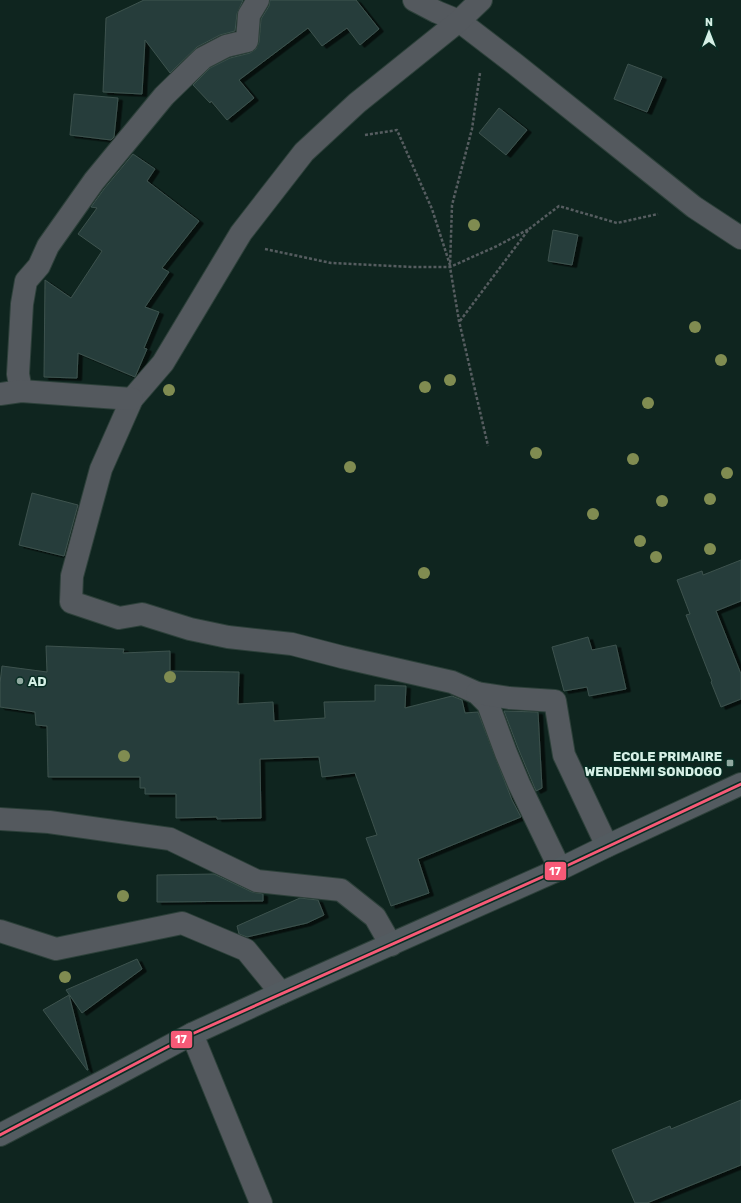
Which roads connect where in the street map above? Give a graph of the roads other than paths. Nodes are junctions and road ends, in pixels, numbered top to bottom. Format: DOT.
graph roads {
  1 [pos="258,0"];
  2 [pos="414,0"];
  3 [pos="481,0"];
  4 [pos="459,21"];
  5 [pos="741,238"];
  6 [pos="21,391"];
  7 [pos="0,394"];
  8 [pos="132,399"];
  9 [pos="477,693"];
  10 [pos="741,784"];
  11 [pos="0,819"];
  12 [pos="607,846"];
  13 [pos="560,869"];
  14 [pos="0,931"];
  15 [pos="391,945"];
  16 [pos="282,993"];
  17 [pos="192,1034"];
  18 [pos="0,1135"];
  19 [pos="261,1203"];
  1 -- 6 [label="street"];
  2 -- 4 [label="street"];
  3 -- 4 [label="street"];
  4 -- 5 [label="street"];
  4 -- 8 [label="street"];
  6 -- 7 [label="street"];
  6 -- 8 [label="street"];
  8 -- 9 [label="street"];
  9 -- 12 [label="street"];
  9 -- 13 [label="street"];
  10 -- 12 [label="street"];
  11 -- 15 [label="street"];
  12 -- 13 [label="street"];
  13 -- 15 [label="street"];
  14 -- 16 [label="street"];
  15 -- 16 [label="street"];
  16 -- 17 [label="street"];
  17 -- 18 [label="street"];
  17 -- 19 [label="street"];
}
